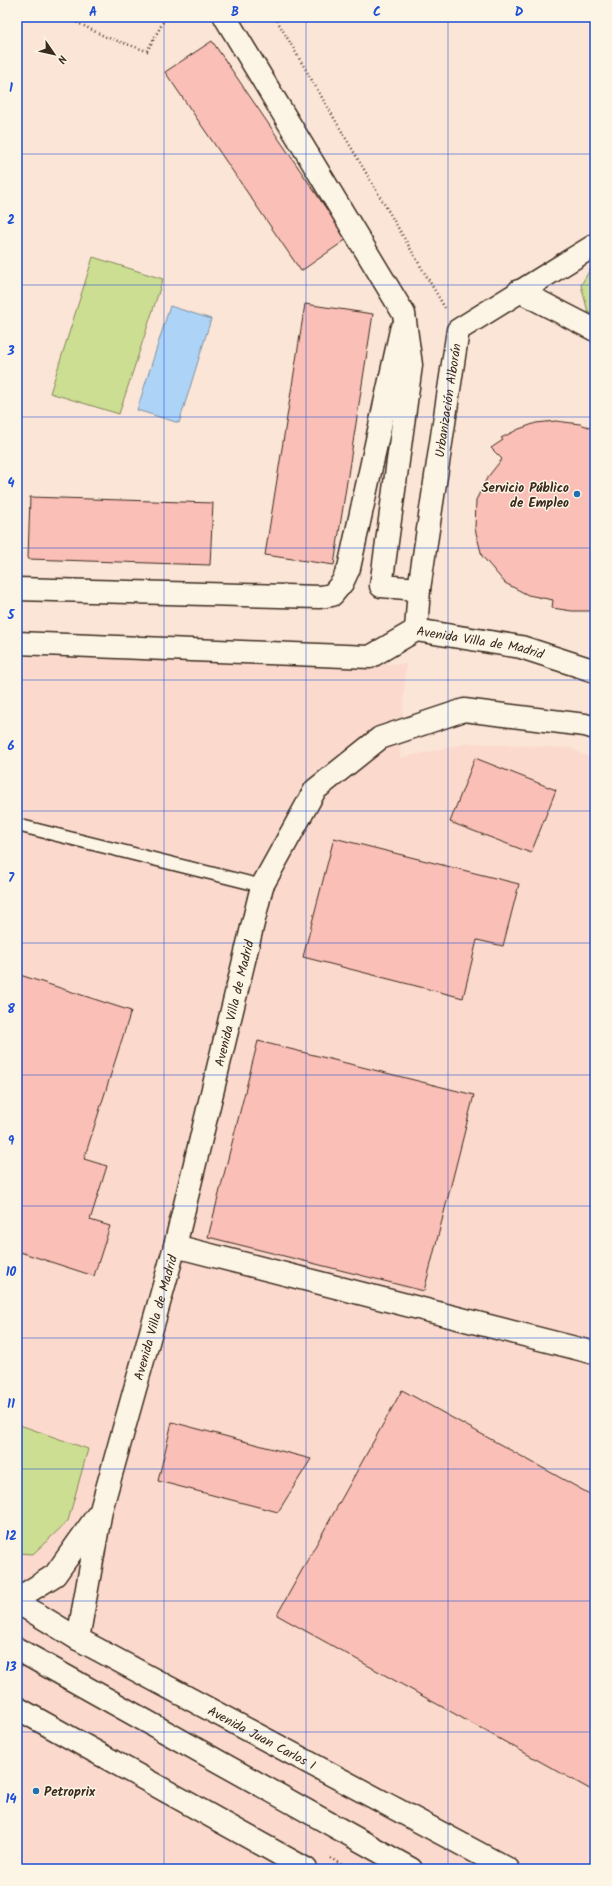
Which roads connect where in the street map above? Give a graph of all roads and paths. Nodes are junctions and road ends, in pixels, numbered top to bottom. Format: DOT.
graph roads {
  1 [pos="66,17"];
  2 [pos="166,17"];
  3 [pos="225,17"];
  4 [pos="275,17"];
  5 [pos="595,245"];
  6 [pos="519,291"];
  7 [pos="404,314"];
  8 [pos="458,330"];
  9 [pos="595,330"];
  10 [pos="17,588"];
  11 [pos="419,589"];
  12 [pos="416,630"];
  13 [pos="17,643"];
  14 [pos="595,671"];
  15 [pos="590,726"];
  16 [pos="17,825"];
  17 [pos="262,886"];
  18 [pos="175,1246"];
  19 [pos="595,1353"];
  20 [pos="101,1510"];
  21 [pos="17,1599"];
  22 [pos="17,1602"];
  23 [pos="78,1639"];
  24 [pos="17,1649"];
  25 [pos="17,1708"];
  26 [pos="306,1869"];
  27 [pos="411,1869"];
  28 [pos="508,1869"];
  1 -- 2 [label="path"];
  3 -- 7 [label="street"];
  4 -- 8 [label="path"];
  5 -- 6 [label="street, Urbanización Alborán"];
  6 -- 8 [label="street, Urbanización Alborán"];
  6 -- 9 [label="street"];
  7 -- 10 [label="street"];
  7 -- 11 [label="street"];
  8 -- 11 [label="street, Urbanización Alborán"];
  11 -- 12 [label="street, Urbanización Alborán"];
  12 -- 13 [label="street, Avenida Villa de Madrid"];
  12 -- 14 [label="street, Avenida Villa de Madrid"];
  15 -- 17 [label="street, Avenida Villa de Madrid"];
  16 -- 17 [label="lane"];
  17 -- 18 [label="street, Avenida Villa de Madrid"];
  18 -- 19 [label="street"];
  18 -- 20 [label="street, Avenida Villa de Madrid"];
  20 -- 21 [label="street"];
  20 -- 23 [label="street"];
  22 -- 23 [label="street, Avenida Juan Carlos I"];
  23 -- 28 [label="street, Avenida Juan Carlos I"];
  24 -- 27 [label="street"];
  25 -- 26 [label="street"];
}
